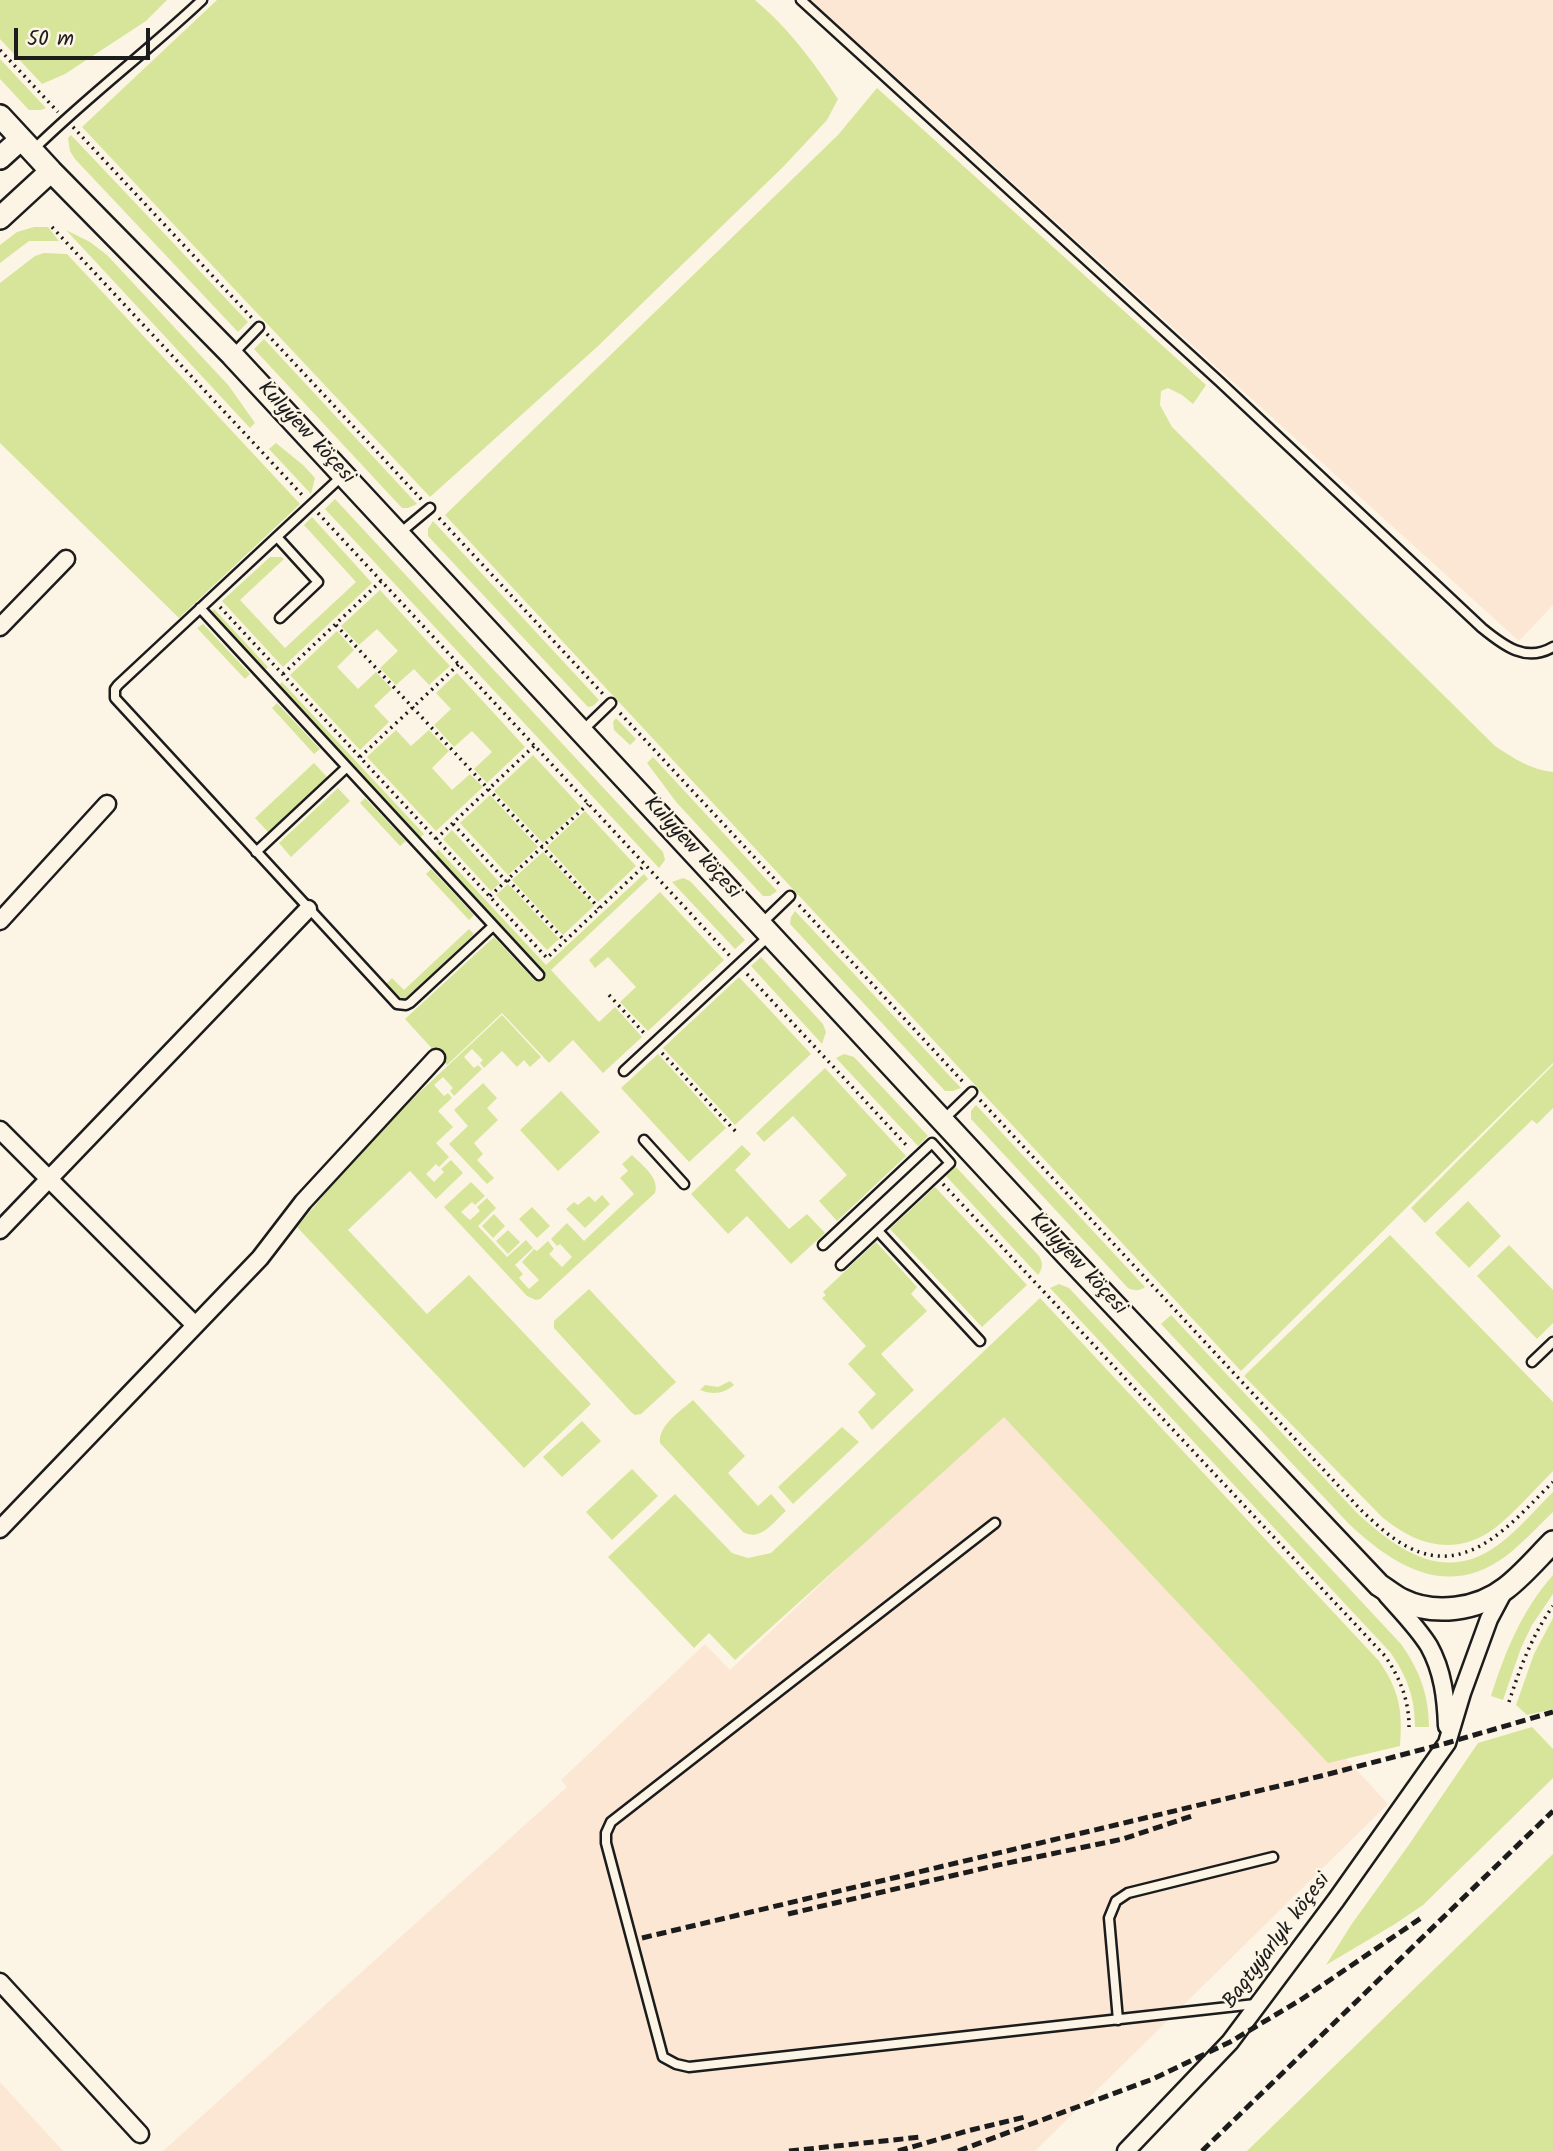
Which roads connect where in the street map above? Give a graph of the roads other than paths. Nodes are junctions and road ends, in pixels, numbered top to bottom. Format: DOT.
graph roads {
  1 [pos="202,0"];
  2 [pos="801,0"];
  3 [pos="0,116"];
  4 [pos="26,145"];
  5 [pos="0,158"];
  6 [pos="51,171"];
  7 [pos="0,218"];
  8 [pos="259,327"];
  9 [pos="232,355"];
  10 [pos="344,475"];
  11 [pos="430,508"];
  12 [pos="399,534"];
  13 [pos="277,537"];
  14 [pos="66,559"];
  15 [pos="200,608"];
  16 [pos="280,618"];
  17 [pos="0,627"];
  18 [pos="1553,647"];
  19 [pos="611,703"];
  20 [pos="582,731"];
  21 [pos="347,767"];
  22 [pos="107,804"];
  23 [pos="256,852"];
  24 [pos="790,896"];
  25 [pos="308,909"];
  26 [pos="0,920"];
  27 [pos="493,926"];
  28 [pos="765,930"];
  29 [pos="539,975"];
  30 [pos="436,1058"];
  31 [pos="624,1071"];
  32 [pos="972,1092"];
  33 [pos="943,1121"];
  34 [pos="0,1130"];
  35 [pos="958,1137"];
  36 [pos="644,1140"];
  37 [pos="941,1153"];
  38 [pos="49,1179"];
  39 [pos="684,1184"];
  40 [pos="0,1230"];
  41 [pos="878,1231"];
  42 [pos="823,1245"];
  43 [pos="841,1265"];
  44 [pos="195,1325"];
  45 [pos="980,1341"];
  46 [pos="1553,1342"];
  47 [pos="1532,1362"];
  48 [pos="995,1523"];
  49 [pos="0,1529"];
  50 [pos="1553,1542"];
  51 [pos="1379,1585"];
  52 [pos="1506,1589"];
  53 [pos="1447,1743"];
  54 [pos="1273,1857"];
  55 [pos="0,1982"];
  56 [pos="1258,2004"];
  57 [pos="1118,2020"];
  58 [pos="140,2134"];
  59 [pos="1126,2151"];
  1 -- 4 [label="lane"];
  2 -- 18 [label="lane"];
  3 -- 4 [label="street, Kulyýew köçesi"];
  4 -- 5 [label="street"];
  4 -- 6 [label="street, Kulyýew köçesi"];
  6 -- 7 [label="street"];
  6 -- 9 [label="street, Kulyýew köçesi"];
  8 -- 9 [label="lane"];
  9 -- 10 [label="street, Kulyýew köçesi"];
  10 -- 12 [label="street, Kulyýew köçesi"];
  10 -- 13 [label="lane"];
  11 -- 12 [label="lane"];
  12 -- 20 [label="street, Kulyýew köçesi"];
  13 -- 15 [label="lane"];
  13 -- 16 [label="lane"];
  14 -- 17 [label="street"];
  15 -- 21 [label="lane"];
  15 -- 23 [label="lane"];
  19 -- 20 [label="lane"];
  20 -- 28 [label="street, Kulyýew köçesi"];
  21 -- 23 [label="lane"];
  21 -- 27 [label="lane"];
  22 -- 26 [label="street"];
  23 -- 25 [label="lane"];
  24 -- 28 [label="lane"];
  25 -- 27 [label="lane"];
  25 -- 38 [label="street"];
  27 -- 29 [label="lane"];
  28 -- 31 [label="lane"];
  28 -- 33 [label="street, Kulyýew köçesi"];
  30 -- 44 [label="street"];
  32 -- 33 [label="lane"];
  33 -- 35 [label="street, Kulyýew köçesi"];
  34 -- 38 [label="street"];
  35 -- 37 [label="lane"];
  35 -- 51 [label="street, Kulyýew köçesi"];
  36 -- 39 [label="lane"];
  37 -- 41 [label="lane"];
  37 -- 42 [label="lane"];
  38 -- 40 [label="street"];
  38 -- 44 [label="street"];
  41 -- 43 [label="lane"];
  41 -- 45 [label="lane"];
  44 -- 49 [label="street"];
  46 -- 47 [label="lane"];
  48 -- 57 [label="lane"];
  50 -- 52 [label="street"];
  51 -- 52 [label="street, Kulyýew köçesi"];
  51 -- 53 [label="street"];
  52 -- 53 [label="street, Bagtyýarlyk köçesi"];
  53 -- 56 [label="street, Bagtyýarlyk köçesi"];
  54 -- 57 [label="lane"];
  55 -- 58 [label="street"];
  56 -- 57 [label="lane"];
  56 -- 59 [label="street, Bagtyýarlyk köçesi"];
}
